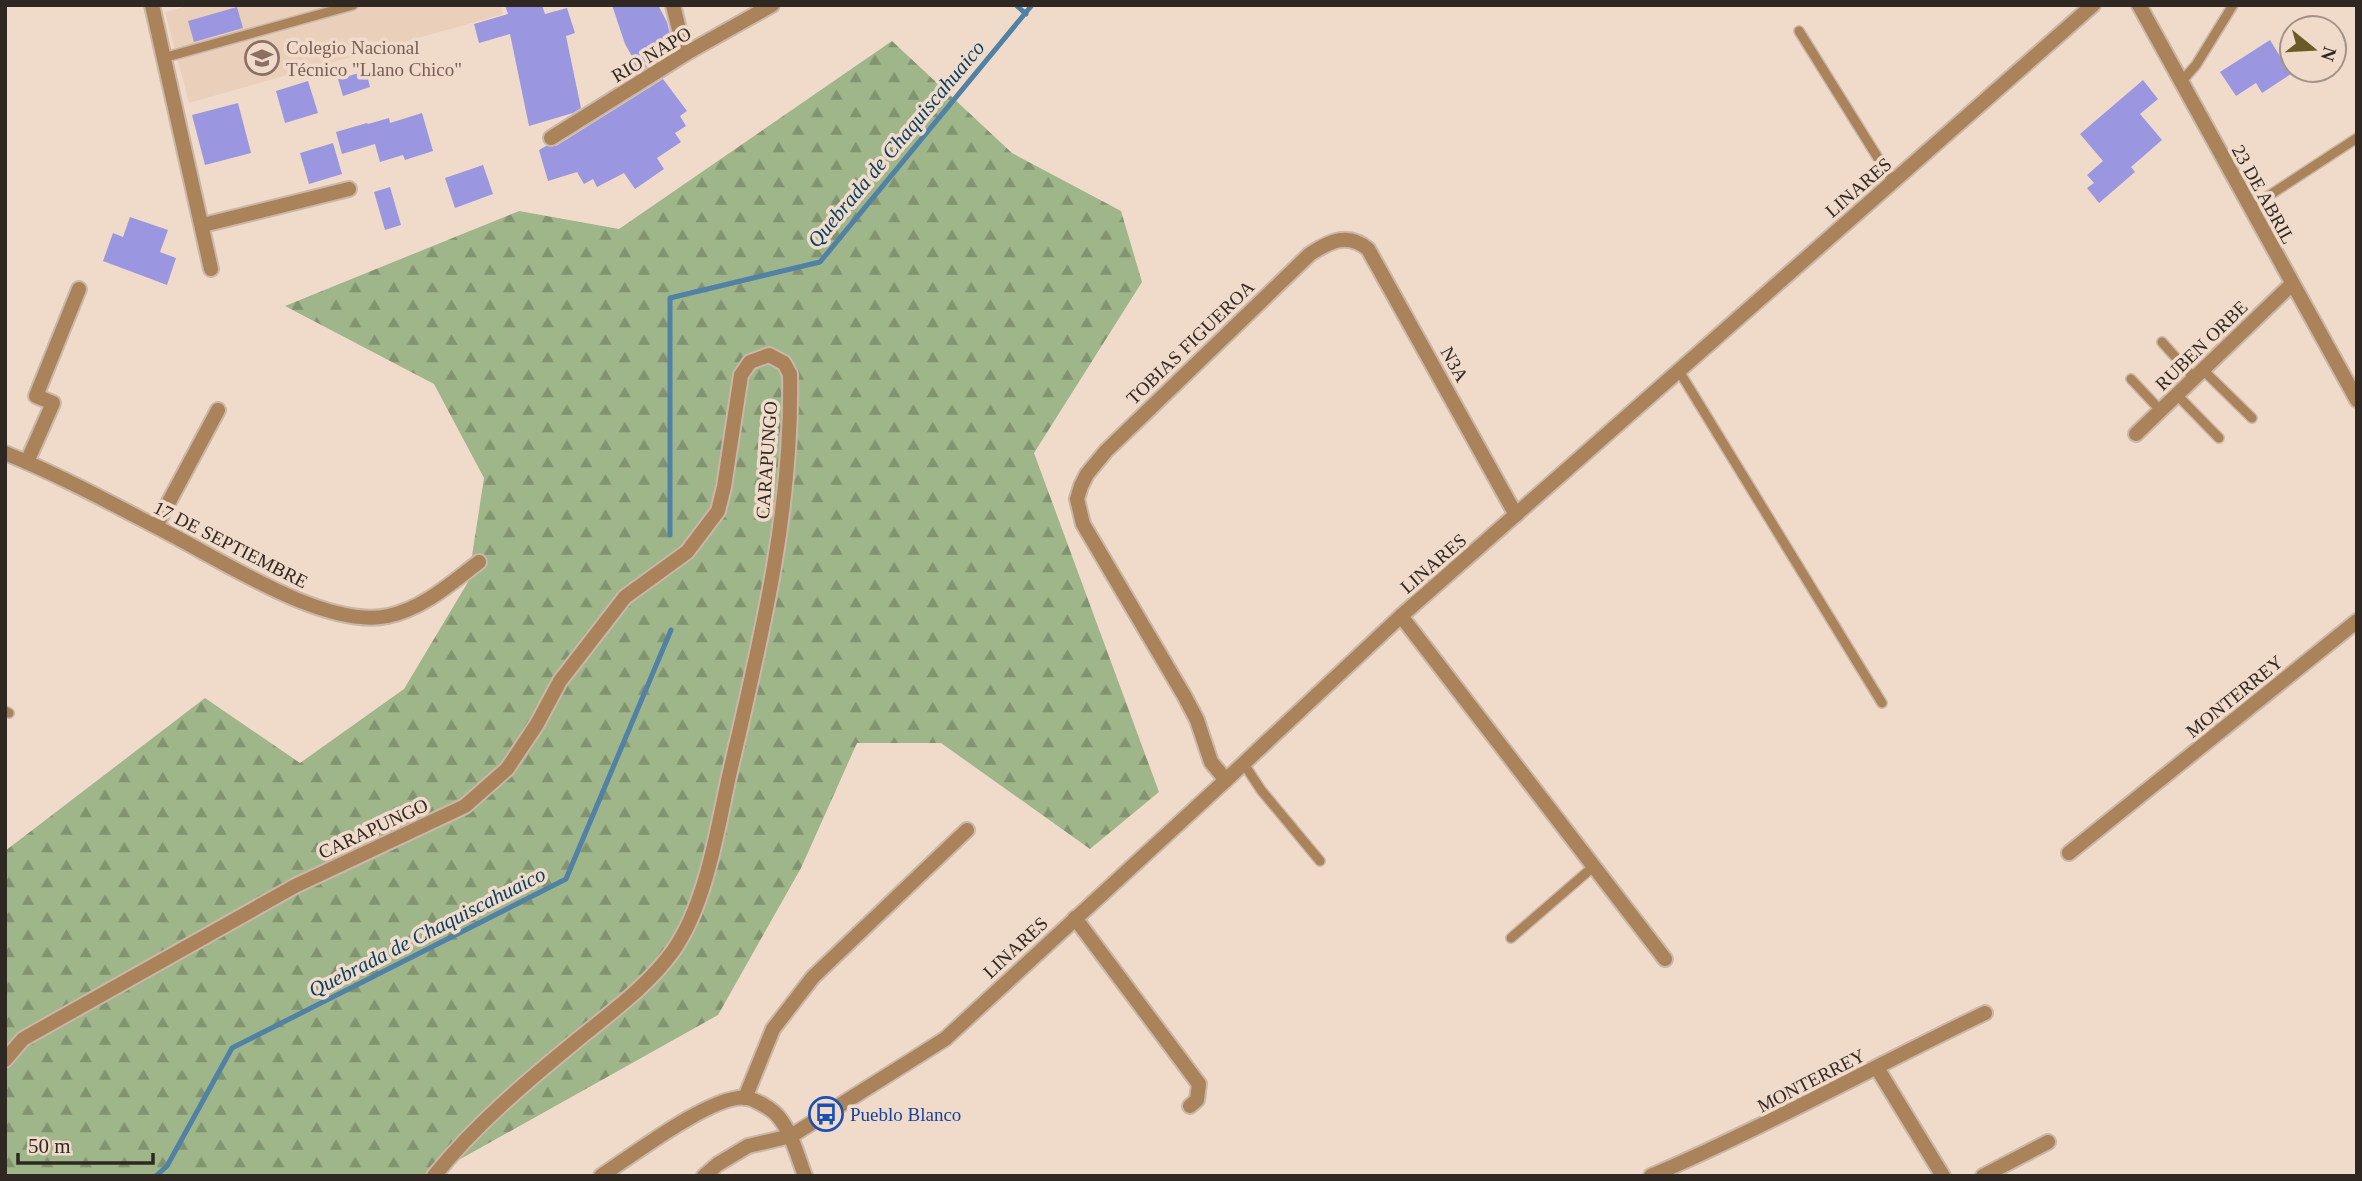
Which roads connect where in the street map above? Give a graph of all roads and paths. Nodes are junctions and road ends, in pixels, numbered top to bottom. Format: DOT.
graph roads {
  1 [pos="353,5"];
  2 [pos="673,5"];
  3 [pos="772,5"];
  4 [pos="2093,5"];
  5 [pos="2139,5"];
  6 [pos="2233,5"];
  7 [pos="154,6"];
  8 [pos="1799,31"];
  9 [pos="685,54"];
  10 [pos="163,58"];
  11 [pos="2181,82"];
  12 [pos="551,138"];
  13 [pos="2357,138"];
  14 [pos="1893,182"];
  15 [pos="349,189"];
  16 [pos="2250,208"];
  17 [pos="203,225"];
  18 [pos="1352,239"];
  19 [pos="211,270"];
  20 [pos="2292,284"];
  21 [pos="79,289"];
  22 [pos="2162,342"];
  23 [pos="1679,371"];
  24 [pos="2199,374"];
  25 [pos="2131,379"];
  26 [pos="2177,395"];
  27 [pos="2357,400"];
  28 [pos="218,410"];
  29 [pos="2161,411"];
  30 [pos="2252,418"];
  31 [pos="2136,434"];
  32 [pos="2220,438"];
  33 [pos="5,453"];
  34 [pos="27,462"];
  35 [pos="1516,515"];
  36 [pos="156,526"];
  37 [pos="479,562"];
  38 [pos="1401,616"];
  39 [pos="2357,621"];
  40 [pos="1882,703"];
  41 [pos="1244,764"];
  42 [pos="1226,780"];
  43 [pos="967,830"];
  44 [pos="2069,853"];
  45 [pos="1320,861"];
  46 [pos="1592,867"];
  47 [pos="1075,918"];
  48 [pos="1511,938"];
  49 [pos="1665,959"];
  50 [pos="1985,1013"];
  51 [pos="5,1060"];
  52 [pos="1877,1068"];
  53 [pos="745,1098"];
  54 [pos="1190,1107"];
  55 [pos="791,1136"];
  56 [pos="2048,1142"];
  57 [pos="435,1176"];
  58 [pos="601,1176"];
  59 [pos="704,1176"];
  60 [pos="805,1176"];
  61 [pos="1651,1176"];
  62 [pos="1943,1176"];
  63 [pos="1983,1176"];
  1 -- 10 [label="lane"];
  2 -- 9 [label="street"];
  3 -- 9 [label="street, RIO NAPO"];
  4 -- 14 [label="street, LINARES"];
  5 -- 11 [label="street, 23 DE ABRIL"];
  6 -- 11 [label="lane"];
  7 -- 10 [label="street"];
  8 -- 14 [label="lane"];
  9 -- 12 [label="street, RIO NAPO"];
  10 -- 17 [label="street"];
  11 -- 16 [label="street, 23 DE ABRIL"];
  13 -- 16 [label="lane"];
  14 -- 23 [label="street, LINARES"];
  15 -- 17 [label="street"];
  16 -- 20 [label="street, 23 DE ABRIL"];
  17 -- 19 [label="street"];
  18 -- 35 [label="street, N3A"];
  18 -- 42 [label="street, TOBIAS FIGUEROA"];
  20 -- 24 [label="street, RUBEN ORBE"];
  20 -- 27 [label="street, 23 DE ABRIL"];
  21 -- 34 [label="street"];
  22 -- 24 [label="lane"];
  23 -- 35 [label="street, LINARES"];
  23 -- 40 [label="lane"];
  24 -- 26 [label="street, RUBEN ORBE"];
  24 -- 30 [label="lane"];
  25 -- 29 [label="lane"];
  26 -- 29 [label="street, RUBEN ORBE"];
  26 -- 32 [label="lane"];
  28 -- 36 [label="street"];
  29 -- 31 [label="street, RUBEN ORBE"];
  33 -- 34 [label="street, 17 DE SEPTIEMBRE"];
  34 -- 36 [label="street, 17 DE SEPTIEMBRE"];
  35 -- 38 [label="street, LINARES"];
  36 -- 37 [label="street, 17 DE SEPTIEMBRE"];
  38 -- 41 [label="street, LINARES"];
  38 -- 46 [label="street"];
  39 -- 44 [label="street, MONTERREY"];
  41 -- 42 [label="street, LINARES"];
  41 -- 45 [label="lane"];
  42 -- 47 [label="street, LINARES"];
  43 -- 53 [label="street"];
  46 -- 48 [label="lane"];
  46 -- 49 [label="street"];
  47 -- 54 [label="street"];
  47 -- 55 [label="street, LINARES"];
  50 -- 52 [label="street, MONTERREY"];
  51 -- 57 [label="street, CARAPUNGO"];
  52 -- 61 [label="street, MONTERREY"];
  52 -- 62 [label="street"];
  53 -- 55 [label="street"];
  53 -- 58 [label="street"];
  55 -- 59 [label="street, LINARES"];
  55 -- 60 [label="street"];
  56 -- 63 [label="street"];
}
